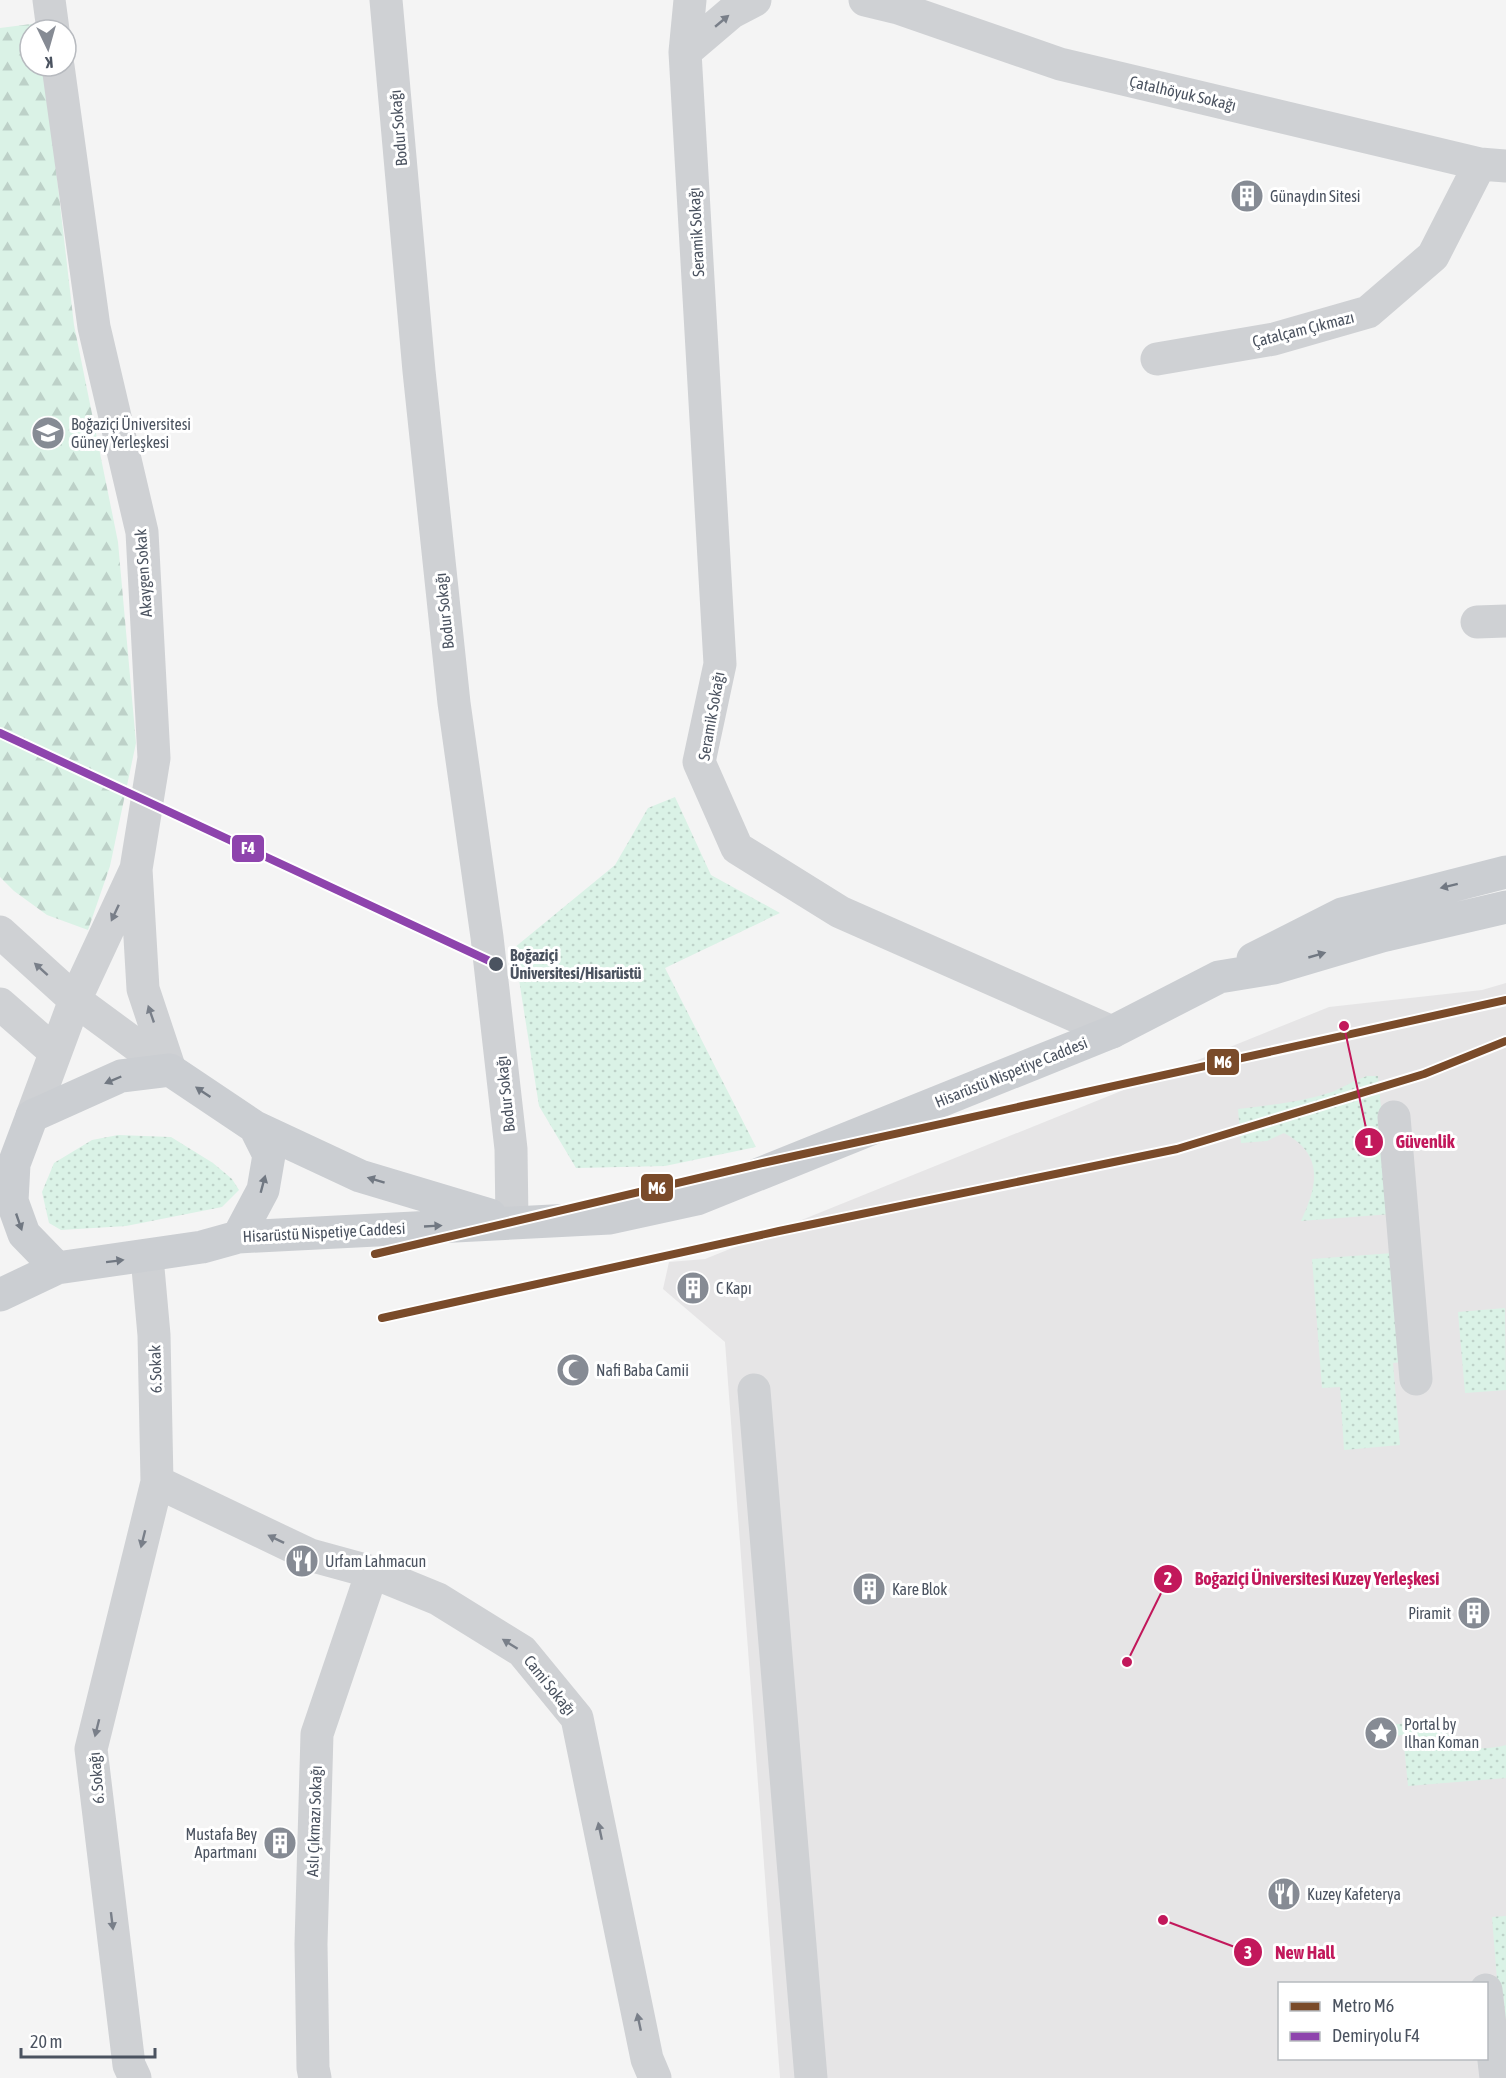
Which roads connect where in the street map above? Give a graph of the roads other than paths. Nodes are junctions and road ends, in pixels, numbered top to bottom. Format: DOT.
graph roads {
  1 [pos="49,0"];
  2 [pos="386,0"];
  3 [pos="690,0"];
  4 [pos="755,0"];
  5 [pos="865,0"];
  6 [pos="51,18"];
  7 [pos="685,52"];
  8 [pos="60,78"];
  9 [pos="1493,165"];
  10 [pos="1157,359"];
  11 [pos="136,869"];
  12 [pos="1506,872"];
  13 [pos="1506,907"];
  14 [pos="0,932"];
  15 [pos="1219,976"];
  16 [pos="75,1000"];
  17 [pos="0,1004"];
  18 [pos="1112,1032"];
  19 [pos="55,1052"];
  20 [pos="170,1070"];
  21 [pos="32,1116"];
  22 [pos="1394,1117"];
  23 [pos="255,1127"];
  24 [pos="7,1172"];
  25 [pos="512,1222"];
  26 [pos="238,1237"];
  27 [pos="147,1257"];
  28 [pos="57,1268"];
  29 [pos="0,1295"];
  30 [pos="1416,1379"];
  31 [pos="754,1390"];
  32 [pos="158,1482"];
  33 [pos="372,1572"];
  34 [pos="1488,2002"];
  35 [pos="135,2078"];
  36 [pos="315,2078"];
  37 [pos="655,2078"];
  38 [pos="812,2078"];
  39 [pos="1496,2078"];
  1 -- 6 [label="street"];
  2 -- 25 [label="street, Bodur Sokağı"];
  3 -- 7 [label="street, Seramik Sokağı"];
  7 -- 4 [label="street, one-way"];
  5 -- 9 [label="street, Çatalhöyuk Sokağı"];
  7 -- 18 [label="street, Seramik Sokağı"];
  8 -- 11 [label="street, Akaygen Sokak"];
  9 -- 10 [label="street, Çatalçam Çıkmazı"];
  11 -- 16 [label="street, one-way"];
  20 -- 11 [label="street, one-way"];
  12 -- 15 [label="main road, one-way"];
  15 -- 13 [label="main road, Hisarüstü Nispetiye Caddesi, one-way"];
  16 -- 14 [label="street, one-way"];
  15 -- 18 [label="main road, Hisarüstü Nispetiye Caddesi"];
  16 -- 19 [label="street"];
  16 -- 20 [label="street"];
  17 -- 19 [label="street"];
  18 -- 25 [label="main road, Hisarüstü Nispetiye Caddesi"];
  19 -- 21 [label="street"];
  20 -- 21 [label="main road, one-way"];
  23 -- 20 [label="main road, Hisarüstü Nispetiye Caddesi, one-way"];
  21 -- 24 [label="main road"];
  22 -- 30 [label="street"];
  25 -- 23 [label="main road, Hisarüstü Nispetiye Caddesi, one-way"];
  26 -- 23 [label="main road, one-way"];
  24 -- 28 [label="main road, one-way"];
  26 -- 25 [label="main road, Hisarüstü Nispetiye Caddesi, one-way"];
  26 -- 27 [label="main road, Hisarüstü Nispetiye Caddesi"];
  28 -- 27 [label="main road, Hisarüstü Nispetiye Caddesi, one-way"];
  27 -- 32 [label="street, 6. Sokak"];
  28 -- 29 [label="main road, Hisarüstü Nispetiye Caddesi"];
  31 -- 38 [label="street"];
  33 -- 32 [label="street, Cami Sokağı, one-way"];
  32 -- 35 [label="street, 6. Sokağı, one-way"];
  33 -- 36 [label="street, Aslı Çıkmazı Sokağı"];
  37 -- 33 [label="street, Cami Sokağı, one-way"];
  34 -- 39 [label="street"];
}
